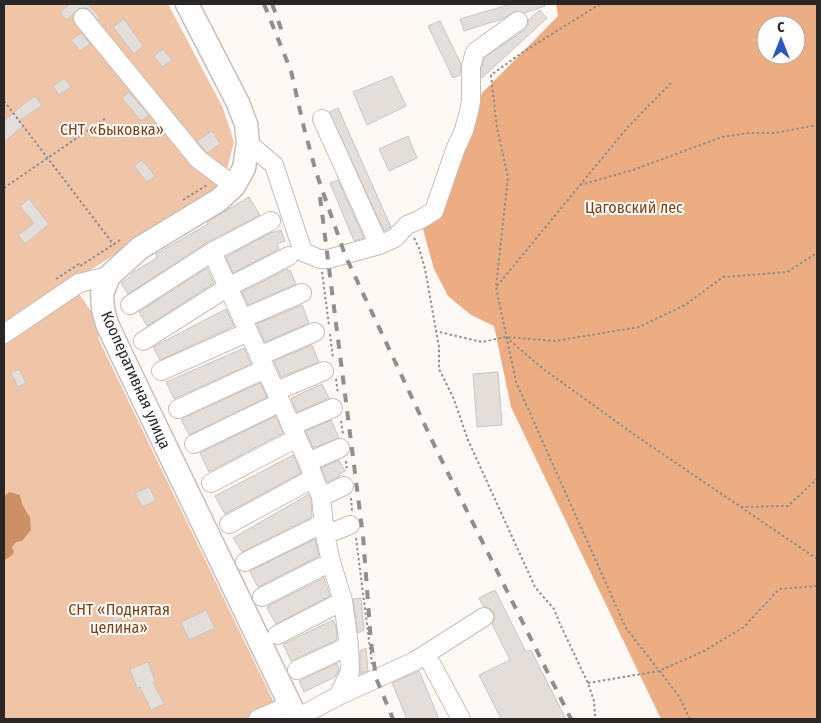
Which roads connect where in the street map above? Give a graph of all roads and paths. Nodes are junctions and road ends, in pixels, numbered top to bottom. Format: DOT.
graph roads {
  1 [pos="187,4"];
  2 [pos="600,4"];
  3 [pos="82,18"];
  4 [pos="518,21"];
  5 [pos="491,74"];
  6 [pos="486,81"];
  7 [pos="671,83"];
  8 [pos="4,101"];
  9 [pos="106,118"];
  10 [pos="322,119"];
  11 [pos="817,125"];
  12 [pos="248,143"];
  13 [pos="48,157"];
  14 [pos="580,185"];
  15 [pos="234,186"];
  16 [pos="4,188"];
  17 [pos="272,221"];
  18 [pos="407,225"];
  19 [pos="114,244"];
  20 [pos="379,245"];
  21 [pos="212,252"];
  22 [pos="817,253"];
  23 [pos="289,256"];
  24 [pos="320,259"];
  25 [pos="109,276"];
  26 [pos="228,287"];
  27 [pos="496,287"];
  28 [pos="302,293"];
  29 [pos="130,306"];
  30 [pos="245,325"];
  31 [pos="435,331"];
  32 [pos="315,332"];
  33 [pos="4,334"];
  34 [pos="506,338"];
  35 [pos="143,341"];
  36 [pos="262,362"];
  37 [pos="161,371"];
  38 [pos="331,371"];
  39 [pos="278,397"];
  40 [pos="337,406"];
  41 [pos="178,409"];
  42 [pos="294,432"];
  43 [pos="194,444"];
  44 [pos="343,446"];
  45 [pos="311,470"];
  46 [pos="817,479"];
  47 [pos="211,483"];
  48 [pos="347,484"];
  49 [pos="321,497"];
  50 [pos="741,507"];
  51 [pos="352,523"];
  52 [pos="229,524"];
  53 [pos="324,529"];
  54 [pos="817,560"];
  55 [pos="246,562"];
  56 [pos="331,562"];
  57 [pos="817,586"];
  58 [pos="262,597"];
  59 [pos="343,601"];
  60 [pos="484,617"];
  61 [pos="276,635"];
  62 [pos="349,646"];
  63 [pos="426,654"];
  64 [pos="297,670"];
  65 [pos="659,671"];
  66 [pos="374,679"];
  67 [pos="588,683"];
  68 [pos="338,696"];
  69 [pos="295,714"];
  70 [pos="258,719"];
  71 [pos="461,719"];
  72 [pos="597,719"];
  73 [pos="690,719"];
  1 -- 12 [label="main road"];
  2 -- 5 [label="path"];
  3 -- 15 [label="lane"];
  4 -- 18 [label="lane"];
  5 -- 6 [label="path"];
  5 -- 27 [label="path"];
  7 -- 14 [label="path"];
  8 -- 13 [label="path"];
  9 -- 13 [label="path"];
  10 -- 20 [label="lane"];
  11 -- 14 [label="path"];
  12 -- 15 [label="main road"];
  12 -- 24 [label="lane"];
  13 -- 16 [label="path"];
  13 -- 19 [label="path"];
  14 -- 27 [label="path"];
  15 -- 25 [label="main road"];
  17 -- 21 [label="lane"];
  18 -- 20 [label="lane"];
  18 -- 31 [label="path"];
  20 -- 24 [label="lane"];
  21 -- 26 [label="lane"];
  21 -- 29 [label="lane"];
  22 -- 34 [label="path"];
  23 -- 26 [label="lane"];
  24 -- 38 [label="path"];
  25 -- 33 [label="lane"];
  25 -- 69 [label="main road, Кооперативная улица"];
  26 -- 30 [label="lane"];
  26 -- 35 [label="lane"];
  27 -- 34 [label="path"];
  28 -- 30 [label="lane"];
  30 -- 36 [label="lane"];
  30 -- 37 [label="lane"];
  31 -- 34 [label="path"];
  31 -- 67 [label="path"];
  32 -- 36 [label="lane"];
  34 -- 50 [label="path"];
  34 -- 65 [label="path"];
  36 -- 39 [label="lane"];
  36 -- 41 [label="lane"];
  38 -- 39 [label="lane"];
  38 -- 40 [label="path"];
  39 -- 42 [label="lane"];
  39 -- 43 [label="lane"];
  40 -- 42 [label="lane"];
  40 -- 44 [label="path"];
  42 -- 45 [label="lane"];
  42 -- 47 [label="lane"];
  44 -- 45 [label="lane"];
  44 -- 48 [label="path"];
  45 -- 49 [label="lane"];
  45 -- 52 [label="lane"];
  46 -- 50 [label="path"];
  48 -- 49 [label="lane"];
  48 -- 51 [label="path"];
  49 -- 53 [label="lane"];
  50 -- 54 [label="path"];
  51 -- 53 [label="lane"];
  51 -- 66 [label="path"];
  53 -- 55 [label="lane"];
  53 -- 56 [label="lane"];
  56 -- 58 [label="lane"];
  56 -- 59 [label="lane"];
  57 -- 65 [label="path"];
  59 -- 61 [label="lane"];
  59 -- 62 [label="lane"];
  60 -- 63 [label="lane"];
  62 -- 64 [label="lane"];
  62 -- 68 [label="lane"];
  63 -- 66 [label="lane"];
  63 -- 71 [label="lane"];
  65 -- 67 [label="path"];
  65 -- 73 [label="path"];
  66 -- 68 [label="lane"];
  67 -- 72 [label="path"];
  68 -- 69 [label="lane"];
  69 -- 70 [label="lane"];
}
